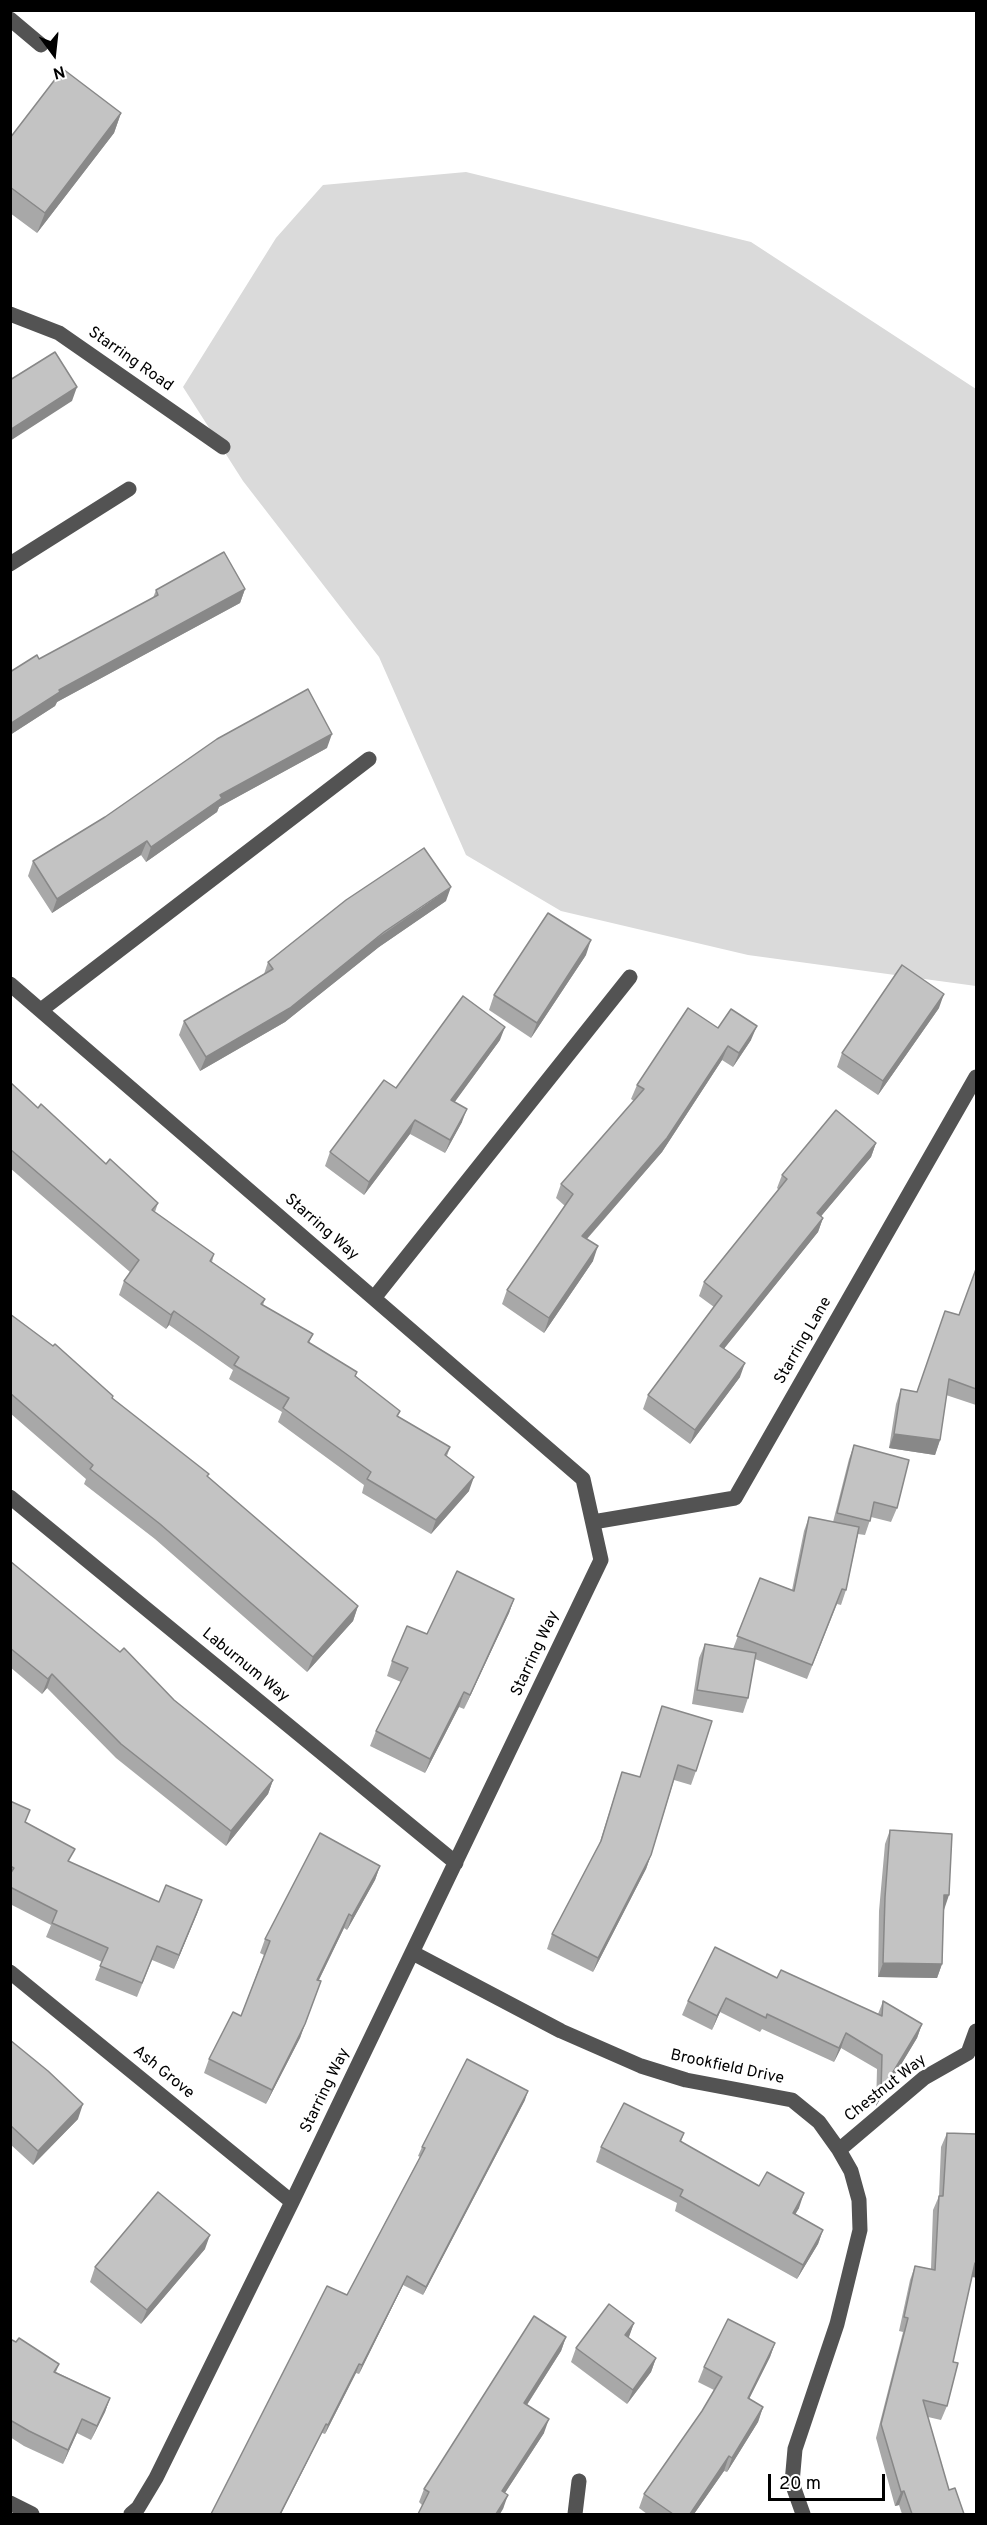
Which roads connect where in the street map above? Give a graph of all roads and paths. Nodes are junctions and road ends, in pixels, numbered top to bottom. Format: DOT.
graph roads {
  1 [pos="10,19"];
  2 [pos="41,45"];
  3 [pos="10,314"];
  4 [pos="223,447"];
  5 [pos="129,489"];
  6 [pos="10,564"];
  7 [pos="369,759"];
  8 [pos="630,977"];
  9 [pos="10,984"];
  10 [pos="40,1010"];
  11 [pos="976,1077"];
  12 [pos="374,1298"];
  13 [pos="10,1497"];
  14 [pos="593,1522"];
  15 [pos="456,1863"];
  16 [pos="413,1953"];
  17 [pos="10,1972"];
  18 [pos="976,2031"];
  19 [pos="839,2150"];
  20 [pos="292,2202"];
  21 [pos="579,2481"];
  22 [pos="10,2503"];
  23 [pos="32,2514"];
  24 [pos="131,2514"];
  25 [pos="575,2514"];
  26 [pos="800,2514"];
  1 -- 2 [label="street"];
  3 -- 4 [label="street, Starring Road"];
  5 -- 6 [label="street"];
  7 -- 10 [label="street"];
  8 -- 12 [label="street"];
  9 -- 10 [label="street, Starring Way"];
  10 -- 12 [label="street, Starring Way"];
  11 -- 14 [label="street, Starring Lane"];
  12 -- 14 [label="street, Starring Way"];
  13 -- 15 [label="street, Laburnum Way"];
  14 -- 15 [label="street, Starring Way"];
  15 -- 16 [label="street, Starring Way"];
  16 -- 19 [label="street, Brookfield Drive"];
  16 -- 20 [label="street, Starring Way"];
  17 -- 20 [label="street, Ash Grove"];
  18 -- 19 [label="street, Chestnut Way"];
  19 -- 26 [label="street, Brookfield Drive"];
  20 -- 24 [label="street, Starring Way"];
  21 -- 25 [label="street"];
  22 -- 23 [label="street"];
}
